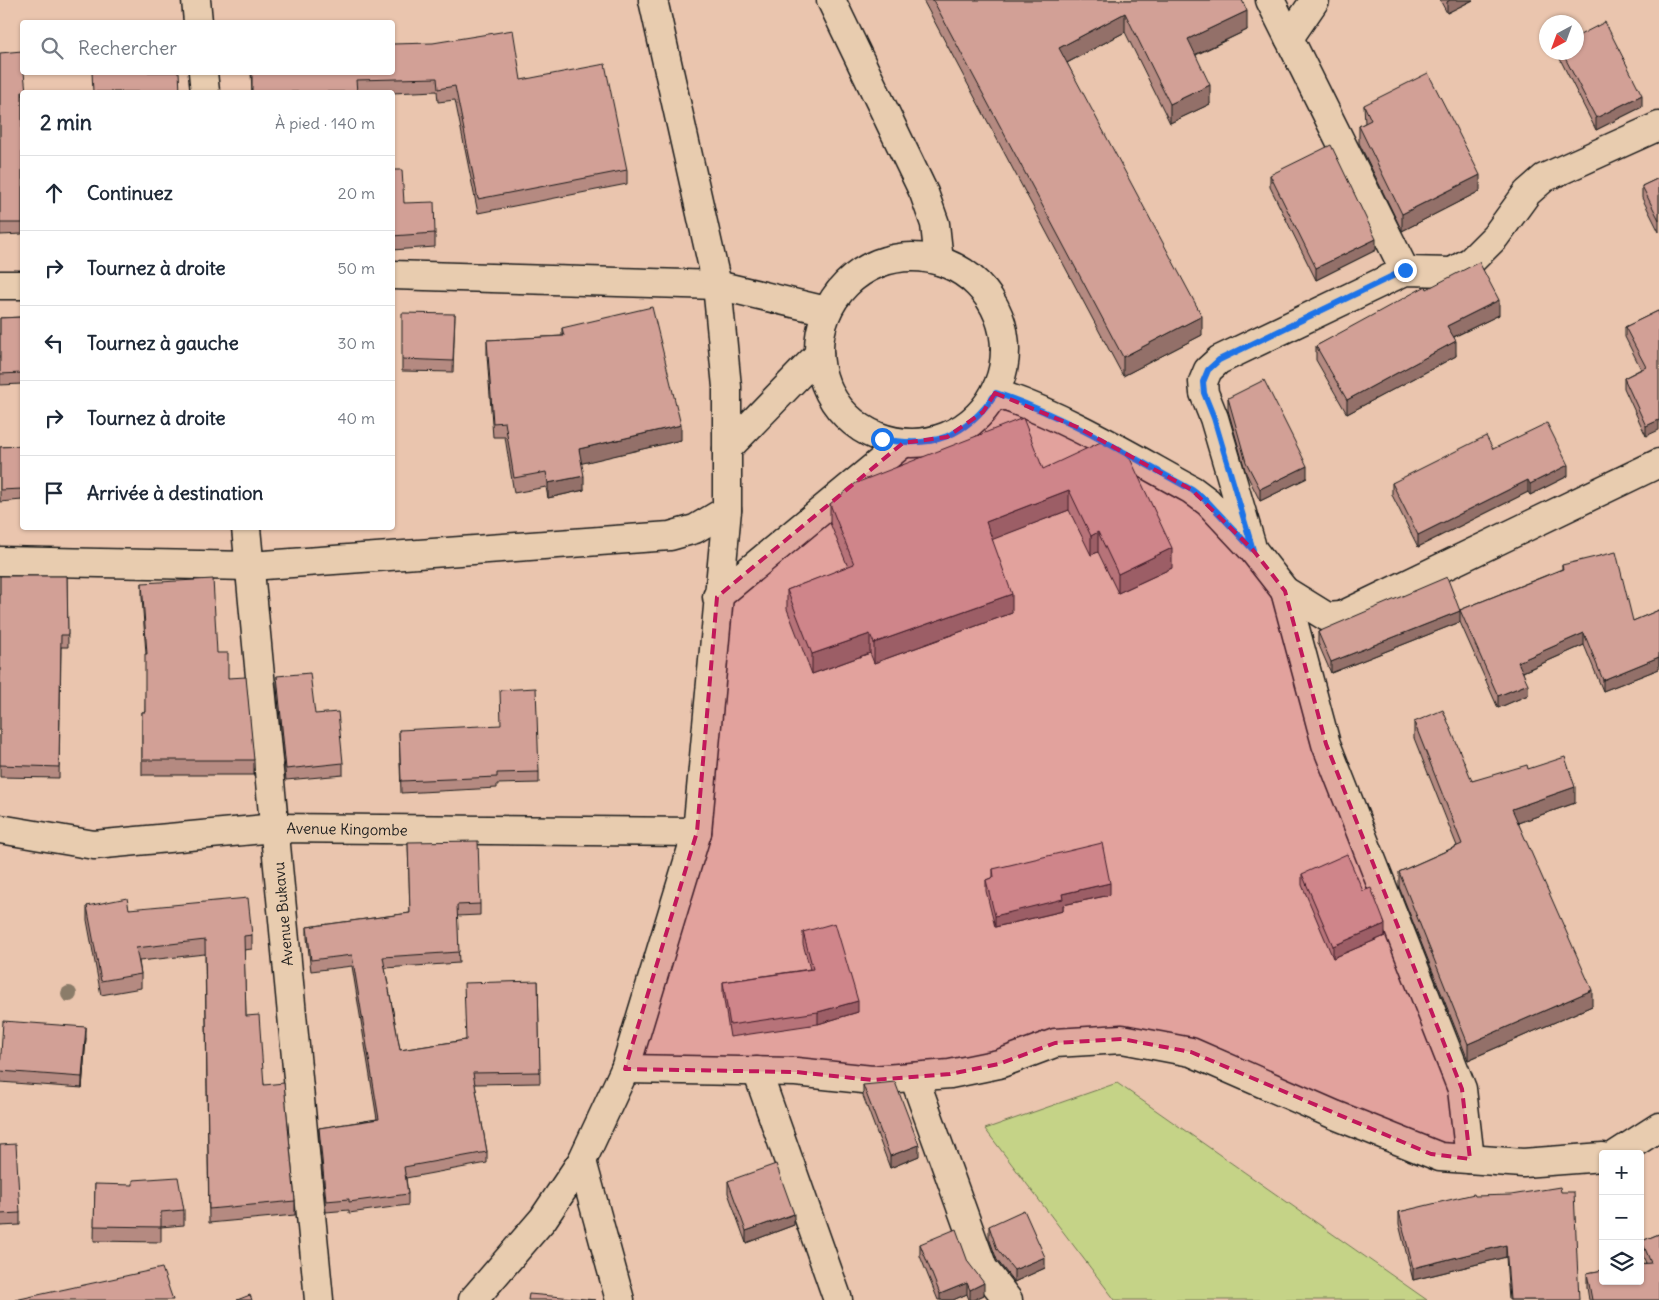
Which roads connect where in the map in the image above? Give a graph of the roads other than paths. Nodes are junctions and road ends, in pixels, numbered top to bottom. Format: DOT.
graph roads {
  1 [pos="196,0"];
  2 [pos="653,0"];
  3 [pos="831,0"];
  4 [pos="1270,0"];
  5 [pos="1315,0"];
  6 [pos="198,20"];
  7 [pos="1289,38"];
  8 [pos="203,75"];
  9 [pos="205,90"];
  10 [pos="1659,126"];
  11 [pos="939,261"];
  12 [pos="1405,270"];
  13 [pos="395,275"];
  14 [pos="0,285"];
  15 [pos="20,285"];
  16 [pos="718,285"];
  17 [pos="827,311"];
  18 [pos="819,354"];
  19 [pos="996,393"];
  20 [pos="903,443"];
  21 [pos="727,449"];
  22 [pos="1659,463"];
  23 [pos="727,510"];
  24 [pos="246,530"];
  25 [pos="1253,550"];
  26 [pos="0,561"];
  27 [pos="250,566"];
  28 [pos="1285,591"];
  29 [pos="717,598"];
  30 [pos="275,828"];
  31 [pos="0,829"];
  32 [pos="697,832"];
  33 [pos="625,1069"];
  34 [pos="757,1070"];
  35 [pos="914,1077"];
  36 [pos="1659,1127"];
  37 [pos="1623,1150"];
  38 [pos="1599,1158"];
  39 [pos="1470,1159"];
  40 [pos="582,1161"];
  41 [pos="319,1300"];
  42 [pos="473,1300"];
  43 [pos="620,1300"];
  44 [pos="838,1300"];
  45 [pos="1008,1300"];
  1 -- 6 [label="street"];
  2 -- 16 [label="street"];
  3 -- 11 [label="street"];
  4 -- 7 [label="street"];
  5 -- 7 [label="street"];
  7 -- 12 [label="street"];
  8 -- 9 [label="street"];
  10 -- 12 [label="street"];
  11 -- 17 [label="street"];
  11 -- 19 [label="street"];
  12 -- 25 [label="street"];
  13 -- 16 [label="street"];
  14 -- 15 [label="street"];
  16 -- 17 [label="street"];
  16 -- 21 [label="street"];
  17 -- 18 [label="street"];
  18 -- 20 [label="street"];
  18 -- 21 [label="street"];
  19 -- 20 [label="street"];
  19 -- 25 [label="street"];
  20 -- 29 [label="street"];
  21 -- 23 [label="street"];
  22 -- 28 [label="street"];
  23 -- 27 [label="street"];
  23 -- 29 [label="street"];
  24 -- 27 [label="street, Avenue Bukavu"];
  25 -- 28 [label="street"];
  26 -- 27 [label="street"];
  27 -- 30 [label="street, Avenue Bukavu"];
  28 -- 39 [label="street"];
  29 -- 32 [label="street"];
  30 -- 31 [label="street, Avenue Kingombe"];
  30 -- 32 [label="street, Avenue Kingombe"];
  30 -- 41 [label="street, Avenue Bukavu"];
  32 -- 33 [label="street"];
  33 -- 34 [label="street"];
  33 -- 40 [label="street"];
  34 -- 35 [label="street"];
  34 -- 44 [label="street"];
  35 -- 39 [label="street"];
  35 -- 45 [label="street"];
  36 -- 37 [label="street"];
  38 -- 39 [label="street"];
  40 -- 42 [label="street"];
  40 -- 43 [label="street"];
}
